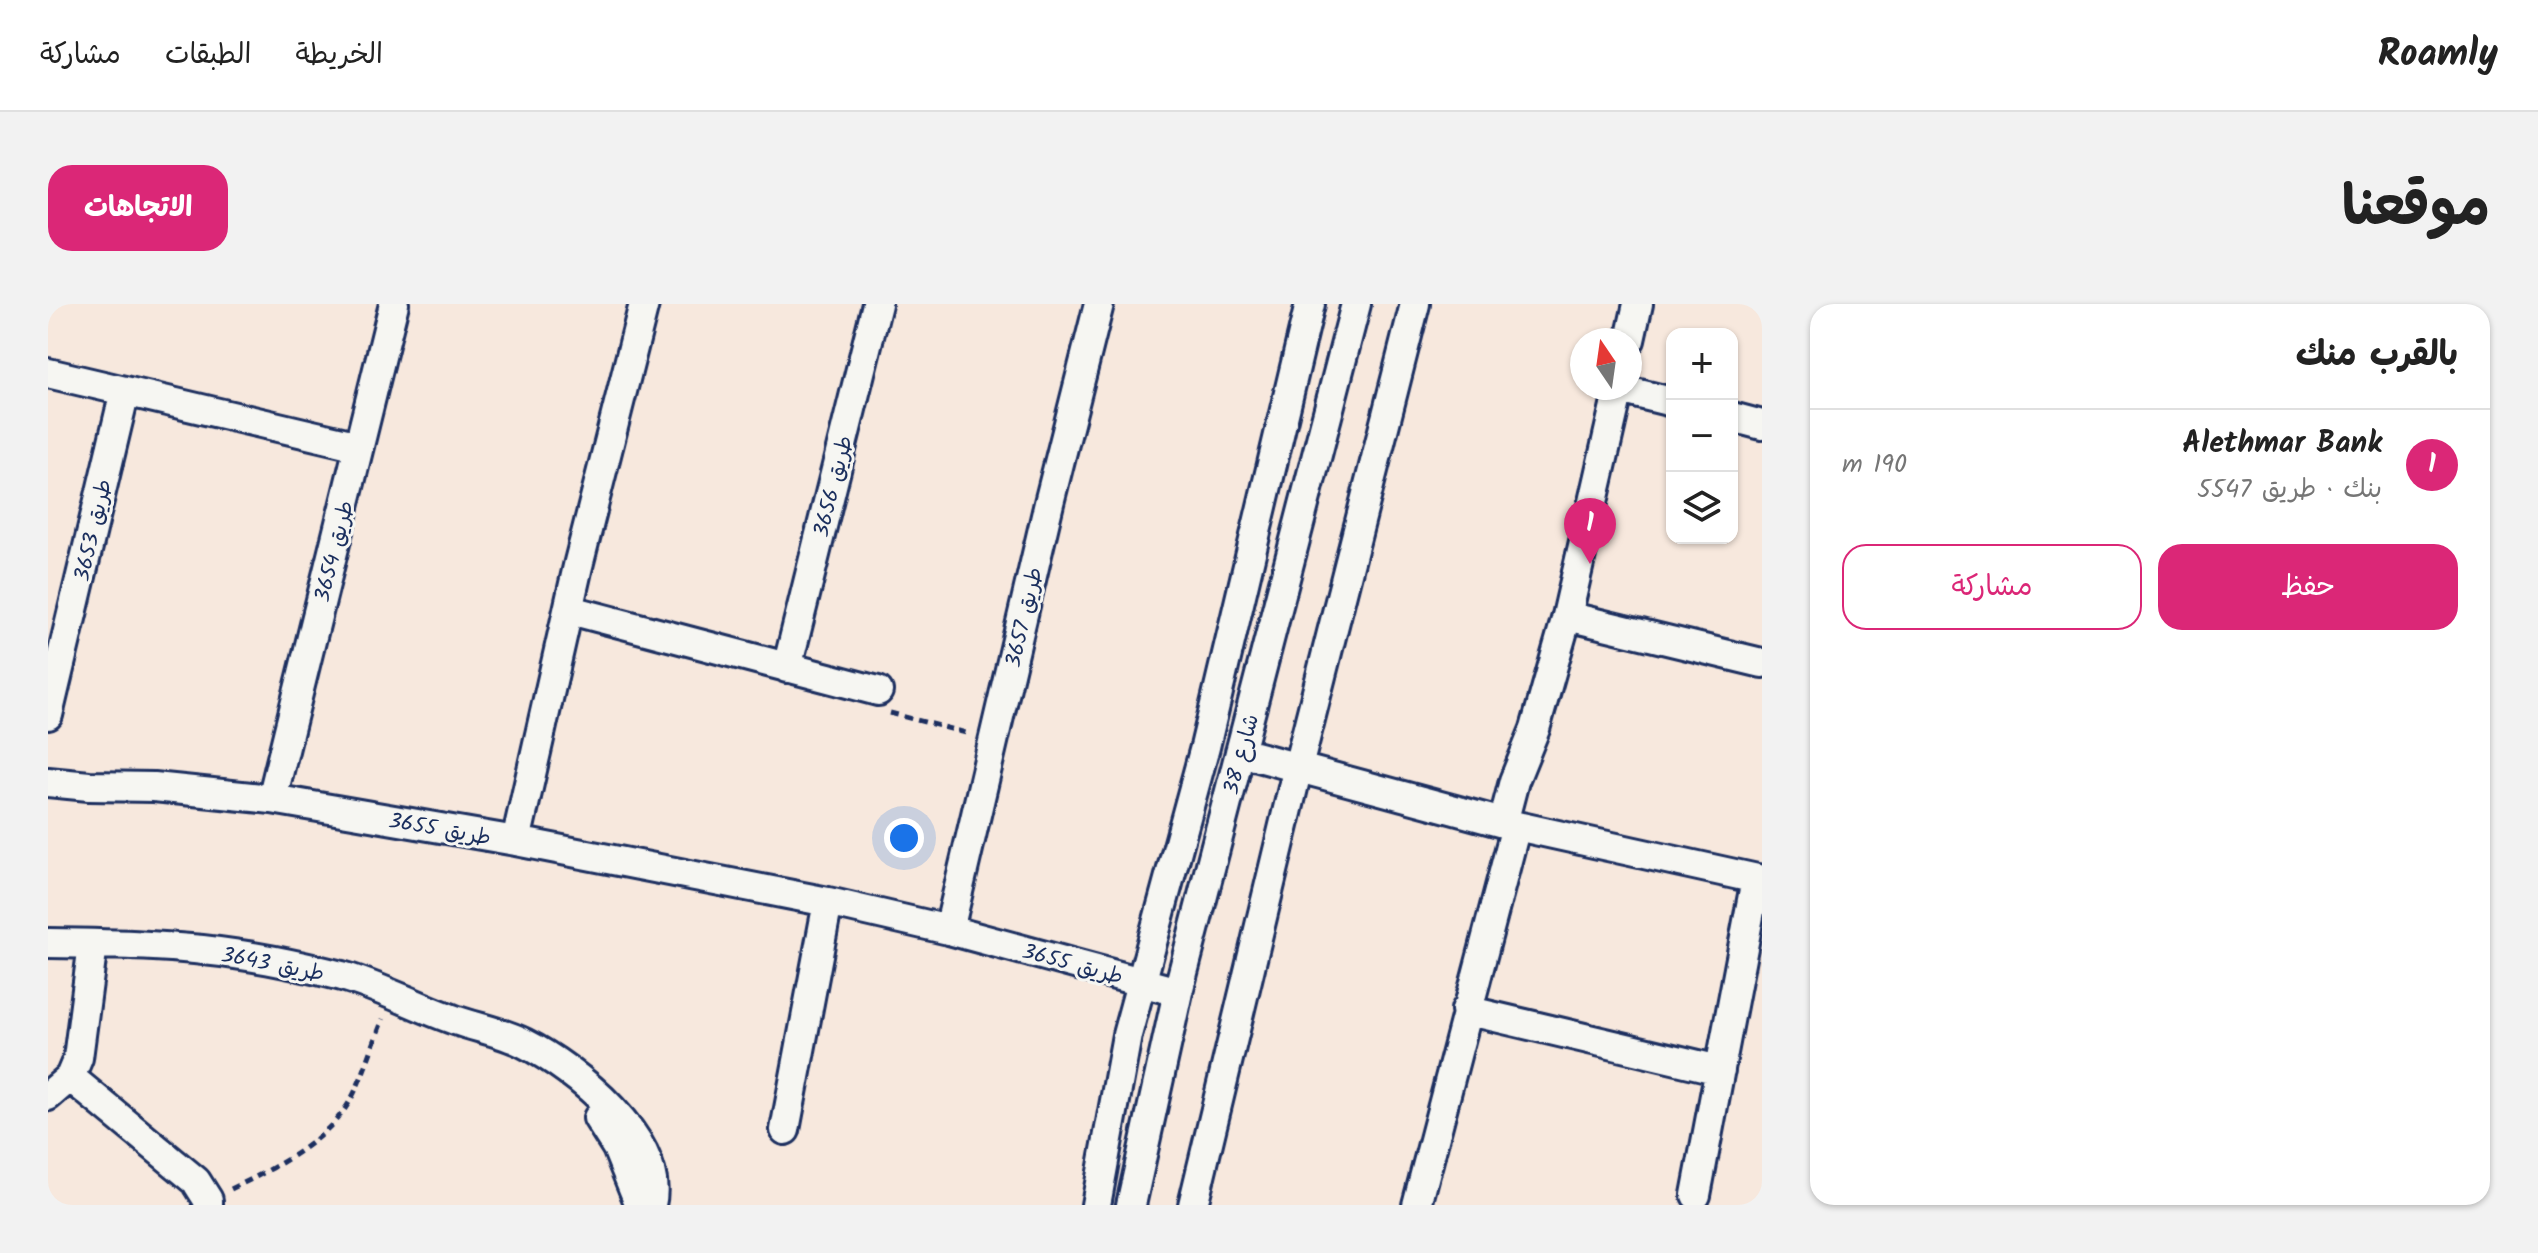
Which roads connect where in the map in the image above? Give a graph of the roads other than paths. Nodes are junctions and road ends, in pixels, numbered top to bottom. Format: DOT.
graph roads {
  1 [pos="394,304"];
  2 [pos="644,304"];
  3 [pos="877,304"];
  4 [pos="1099,304"];
  5 [pos="1310,304"];
  6 [pos="1356,304"];
  7 [pos="1415,304"];
  8 [pos="1638,304"];
  9 [pos="1633,328"];
  10 [pos="48,373"];
  11 [pos="125,391"];
  12 [pos="1642,395"];
  13 [pos="1616,400"];
  14 [pos="1666,401"];
  15 [pos="1738,419"];
  16 [pos="1762,425"];
  17 [pos="359,446"];
  18 [pos="570,610"];
  19 [pos="1567,616"];
  20 [pos="1762,663"];
  21 [pos="787,668"];
  22 [pos="878,691"];
  23 [pos="48,715"];
  24 [pos="1240,752"];
  25 [pos="1298,767"];
  26 [pos="48,782"];
  27 [pos="272,799"];
  28 [pos="1509,824"];
  29 [pos="516,841"];
  30 [pos="1759,880"];
  31 [pos="828,902"];
  32 [pos="949,930"];
  33 [pos="48,943"];
  34 [pos="93,944"];
  35 [pos="1141,981"];
  36 [pos="1178,992"];
  37 [pos="1466,1010"];
  38 [pos="488,1030"];
  39 [pos="1720,1070"];
  40 [pos="70,1077"];
  41 [pos="48,1096"];
  42 [pos="785,1130"];
  43 [pos="1696,1195"];
  44 [pos="208,1202"];
  45 [pos="640,1205"];
  46 [pos="651,1205"];
  47 [pos="1096,1205"];
  48 [pos="1131,1205"];
  49 [pos="1193,1205"];
  50 [pos="1417,1205"];
  1 -- 17 [label="street, طريق 3654"];
  2 -- 18 [label="street"];
  3 -- 21 [label="street, طريق 3656"];
  4 -- 32 [label="street, طريق 3657"];
  5 -- 35 [label="street, شارع 38"];
  6 -- 24 [label="street, شارع 38"];
  7 -- 25 [label="street"];
  8 -- 9 [label="street"];
  10 -- 11 [label="street"];
  11 -- 17 [label="street"];
  11 -- 23 [label="street, طريق 3653"];
  12 -- 14 [label="street"];
  13 -- 19 [label="street"];
  15 -- 16 [label="street"];
  17 -- 27 [label="street, طريق 3654"];
  18 -- 21 [label="street"];
  18 -- 29 [label="street"];
  19 -- 20 [label="street"];
  19 -- 28 [label="street"];
  21 -- 22 [label="street"];
  24 -- 25 [label="street"];
  24 -- 36 [label="street, شارع 38"];
  25 -- 28 [label="street"];
  25 -- 49 [label="street"];
  26 -- 27 [label="street, طريق 3655"];
  27 -- 29 [label="street, طريق 3655"];
  28 -- 30 [label="street"];
  28 -- 37 [label="street"];
  29 -- 31 [label="street, طريق 3655"];
  30 -- 39 [label="street"];
  31 -- 32 [label="street, طريق 3655"];
  31 -- 42 [label="street"];
  32 -- 35 [label="street, طريق 3655"];
  33 -- 34 [label="street, طريق 3643"];
  34 -- 38 [label="street, طريق 3643"];
  34 -- 40 [label="street"];
  35 -- 36 [label="street, طريق 3655"];
  35 -- 47 [label="street, شارع 38"];
  36 -- 48 [label="street, شارع 38"];
  37 -- 39 [label="street"];
  37 -- 50 [label="street"];
  38 -- 45 [label="street, طريق 3643"];
  38 -- 46 [label="street, طريق 3643"];
  39 -- 43 [label="street"];
  40 -- 41 [label="street"];
  40 -- 44 [label="street"];
}
